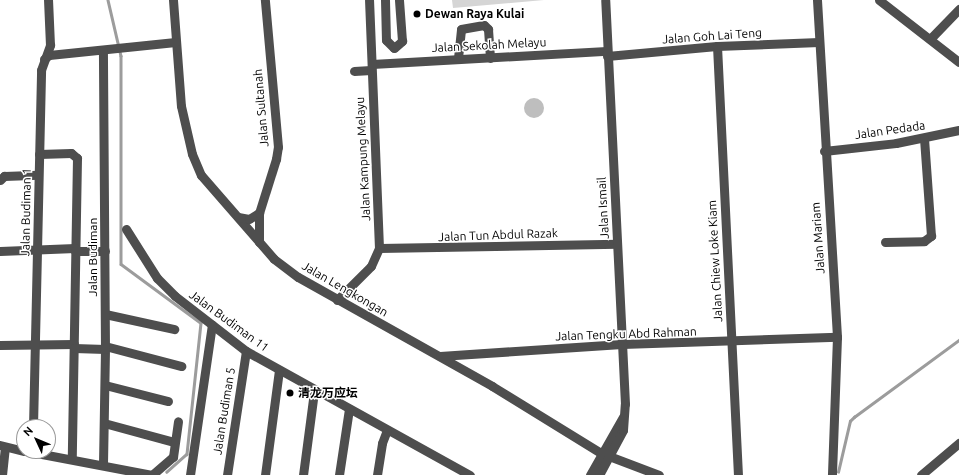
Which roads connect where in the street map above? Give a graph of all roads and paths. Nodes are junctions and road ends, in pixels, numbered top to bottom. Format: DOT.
graph roads {
  1 [pos="48,0"];
  2 [pos="173,0"];
  3 [pos="265,0"];
  4 [pos="369,0"];
  5 [pos="385,0"];
  6 [pos="399,0"];
  7 [pos="605,0"];
  8 [pos="817,0"];
  9 [pos="879,0"];
  10 [pos="959,9"];
  11 [pos="930,39"];
  12 [pos="175,42"];
  13 [pos="819,42"];
  14 [pos="717,46"];
  15 [pos="103,50"];
  16 [pos="607,53"];
  17 [pos="458,58"];
  18 [pos="490,58"];
  19 [pos="44,59"];
  20 [pos="959,62"];
  21 [pos="371,67"];
  22 [pos="354,71"];
  23 [pos="959,130"];
  24 [pos="924,138"];
  25 [pos="824,151"];
  26 [pos="39,154"];
  27 [pos="38,175"];
  28 [pos="0,180"];
  29 [pos="259,212"];
  30 [pos="238,217"];
  31 [pos="126,229"];
  32 [pos="260,242"];
  33 [pos="885,242"];
  34 [pos="617,244"];
  35 [pos="379,248"];
  36 [pos="0,250"];
  37 [pos="37,250"];
  38 [pos="75,250"];
  39 [pos="105,251"];
  40 [pos="337,300"];
  41 [pos="105,314"];
  42 [pos="212,325"];
  43 [pos="174,329"];
  44 [pos="837,338"];
  45 [pos="731,343"];
  46 [pos="35,344"];
  47 [pos="622,344"];
  48 [pos="0,345"];
  49 [pos="74,346"];
  50 [pos="105,348"];
  51 [pos="246,351"];
  52 [pos="440,356"];
  53 [pos="181,366"];
  54 [pos="279,370"];
  55 [pos="105,385"];
  56 [pos="314,391"];
  57 [pos="168,401"];
  58 [pos="349,409"];
  59 [pos="33,419"];
  60 [pos="178,420"];
  61 [pos="104,423"];
  62 [pos="387,430"];
  63 [pos="174,442"];
  64 [pos="958,445"];
  65 [pos="2,446"];
  66 [pos="16,449"];
  67 [pos="605,455"];
  68 [pos="56,456"];
  69 [pos="72,459"];
  70 [pos="103,464"];
  71 [pos="2,475"];
  72 [pos="152,475"];
  73 [pos="190,475"];
  74 [pos="227,475"];
  75 [pos="265,475"];
  76 [pos="303,475"];
  77 [pos="339,475"];
  78 [pos="377,475"];
  79 [pos="470,475"];
  80 [pos="590,475"];
  81 [pos="599,475"];
  82 [pos="659,475"];
  83 [pos="738,475"];
  84 [pos="832,475"];
  85 [pos="921,475"];
  1 -- 19 [label="street, Jalan Budiman 1"];
  2 -- 12 [label="street, Jalan Lengkongan"];
  3 -- 29 [label="street, Jalan Sultanah"];
  4 -- 21 [label="street, Jalan Kampung Melayu"];
  5 -- 6 [label="street"];
  7 -- 16 [label="street, Jalan Ismail"];
  8 -- 13 [label="street, Jalan Mariam"];
  9 -- 11 [label="street"];
  10 -- 11 [label="street"];
  11 -- 20 [label="street"];
  12 -- 15 [label="street"];
  12 -- 30 [label="street, Jalan Lengkongan"];
  13 -- 14 [label="street, Jalan Goh Lai Teng"];
  13 -- 25 [label="street, Jalan Mariam"];
  14 -- 16 [label="street, Jalan Goh Lai Teng"];
  14 -- 45 [label="street, Jalan Chiew Loke Kiam"];
  15 -- 19 [label="street"];
  15 -- 39 [label="street, Jalan Budiman"];
  16 -- 18 [label="street, Jalan Sekolah Melayu"];
  16 -- 34 [label="street, Jalan Ismail"];
  17 -- 18 [label="street, Jalan Sekolah Melayu"];
  17 -- 18 [label="street"];
  17 -- 21 [label="street, Jalan Sekolah Melayu"];
  19 -- 26 [label="street, Jalan Budiman 1"];
  21 -- 22 [label="street, Jalan Sekolah Melayu"];
  21 -- 35 [label="street, Jalan Kampung Melayu"];
  23 -- 24 [label="street, Jalan Pedada"];
  24 -- 25 [label="street, Jalan Pedada"];
  24 -- 33 [label="street"];
  25 -- 44 [label="street, Jalan Mariam"];
  26 -- 27 [label="street, Jalan Budiman 1"];
  26 -- 38 [label="street"];
  27 -- 28 [label="street"];
  27 -- 37 [label="street, Jalan Budiman 1"];
  29 -- 30 [label="street"];
  29 -- 32 [label="street"];
  30 -- 32 [label="street, Jalan Lengkongan"];
  31 -- 42 [label="street, Jalan Budiman 11"];
  32 -- 40 [label="street, Jalan Lengkongan"];
  34 -- 35 [label="street, Jalan Tun Abdul Razak"];
  34 -- 47 [label="street, Jalan Ismail"];
  35 -- 40 [label="street, Jalan Kampung Melayu"];
  36 -- 37 [label="street"];
  37 -- 38 [label="street"];
  37 -- 46 [label="street, Jalan Budiman 1"];
  38 -- 39 [label="street"];
  38 -- 49 [label="street"];
  39 -- 41 [label="street, Jalan Budiman"];
  40 -- 52 [label="street, Jalan Lengkongan"];
  41 -- 43 [label="street"];
  41 -- 50 [label="street, Jalan Budiman"];
  42 -- 51 [label="street, Jalan Budiman 11"];
  42 -- 73 [label="street"];
  44 -- 45 [label="street, Jalan Tengku Abd Rahman"];
  44 -- 84 [label="street, Jalan Mariam"];
  45 -- 47 [label="street, Jalan Tengku Abd Rahman"];
  45 -- 83 [label="street, Jalan Chiew Loke Kiam"];
  46 -- 48 [label="street"];
  46 -- 49 [label="street"];
  46 -- 59 [label="street, Jalan Budiman 1"];
  47 -- 52 [label="street, Jalan Tengku Abd Rahman"];
  47 -- 67 [label="street, Jalan Ismail"];
  49 -- 50 [label="street"];
  49 -- 69 [label="street"];
  50 -- 53 [label="street"];
  50 -- 55 [label="street, Jalan Budiman"];
  51 -- 54 [label="street, Jalan Budiman 11"];
  51 -- 74 [label="street, Jalan Budiman 5"];
  52 -- 67 [label="street, Jalan Lengkongan"];
  54 -- 56 [label="street, Jalan Budiman 11"];
  54 -- 75 [label="street"];
  55 -- 57 [label="street"];
  55 -- 61 [label="street, Jalan Budiman"];
  56 -- 58 [label="street, Jalan Budiman 11"];
  56 -- 76 [label="street"];
  58 -- 62 [label="street, Jalan Budiman 11"];
  58 -- 77 [label="street"];
  60 -- 63 [label="street"];
  61 -- 63 [label="street"];
  61 -- 70 [label="street, Jalan Budiman"];
  62 -- 78 [label="street"];
  62 -- 79 [label="street, Jalan Budiman 11"];
  63 -- 72 [label="street"];
  64 -- 85 [label="street"];
  65 -- 66 [label="street"];
  65 -- 71 [label="street"];
  67 -- 80 [label="street, Jalan Ismail"];
  67 -- 81 [label="street, Jalan Ismail"];
  67 -- 82 [label="street, Jalan Lengkongan"];
  68 -- 69 [label="street"];
  69 -- 70 [label="street"];
  70 -- 72 [label="street"];
}
